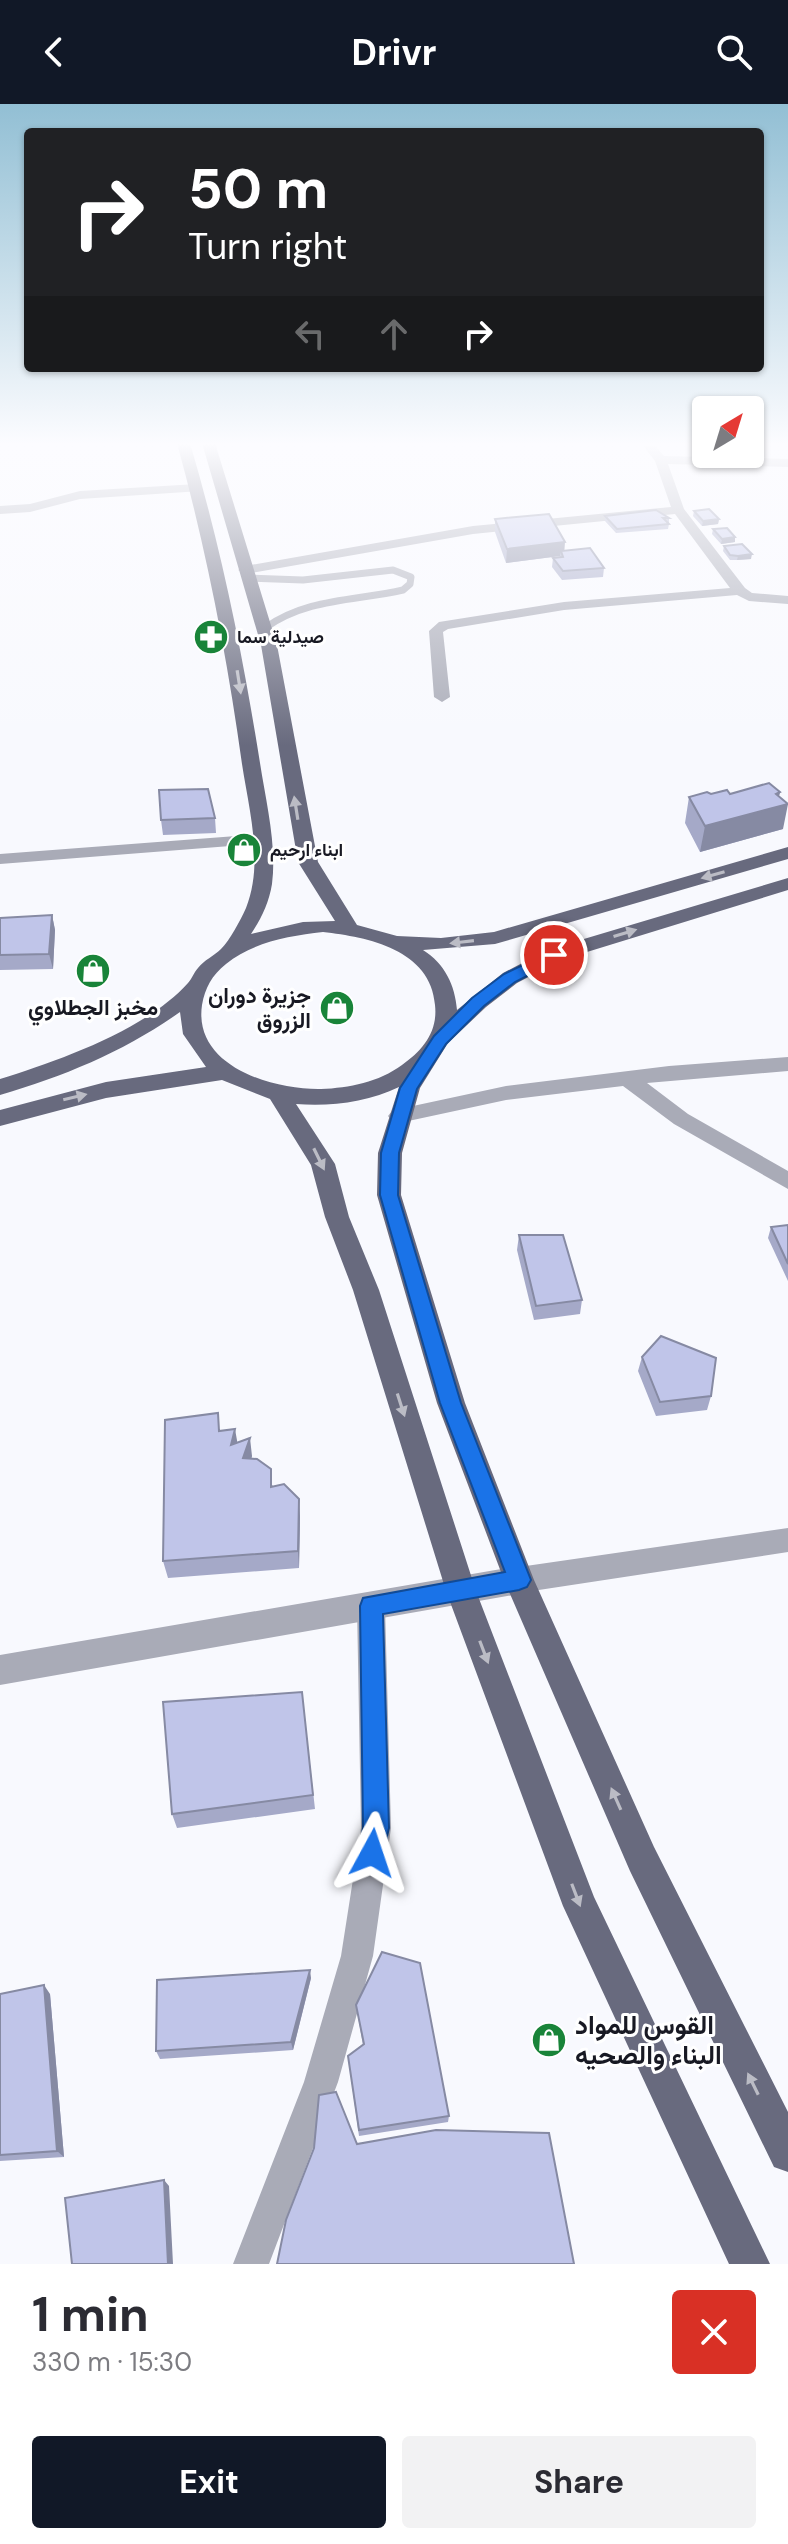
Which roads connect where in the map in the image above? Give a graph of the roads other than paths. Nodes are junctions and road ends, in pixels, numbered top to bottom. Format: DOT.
graph roads {
  1 [pos="210,544"];
  2 [pos="238,544"];
  3 [pos="402,544"];
  4 [pos="704,544"];
  5 [pos="247,574"];
  6 [pos="329,577"];
  7 [pos="740,591"];
  8 [pos="342,598"];
  9 [pos="788,600"];
  10 [pos="265,628"];
  11 [pos="442,697"];
  12 [pos="262,839"];
  13 [pos="788,853"];
  14 [pos="0,859"];
  15 [pos="788,884"];
  16 [pos="349,928"];
  17 [pos="396,942"];
  18 [pos="227,954"];
  19 [pos="198,985"];
  20 [pos="433,1048"];
  21 [pos="788,1064"];
  22 [pos="225,1072"];
  23 [pos="627,1078"];
  24 [pos="0,1087"];
  25 [pos="278,1093"];
  26 [pos="399,1116"];
  27 [pos="0,1118"];
  28 [pos="788,1181"];
  29 [pos="788,1540"];
  30 [pos="519,1580"];
  31 [pos="461,1591"];
  32 [pos="371,1606"];
  33 [pos="0,1670"];
  34 [pos="788,2153"];
  35 [pos="251,2264"];
  36 [pos="750,2264"];
  1 -- 12 [label="main road, one-way"];
  2 -- 5 [label="main road"];
  3 -- 5 [label="street"];
  4 -- 7 [label="street"];
  5 -- 6 [label="lane"];
  5 -- 10 [label="main road"];
  6 -- 8 [label="lane"];
  6 -- 8 [label="lane"];
  7 -- 9 [label="street"];
  7 -- 11 [label="street"];
  8 -- 10 [label="lane"];
  16 -- 10 [label="main road, one-way"];
  12 -- 14 [label="street"];
  12 -- 18 [label="main road"];
  13 -- 17 [label="main road, one-way"];
  20 -- 15 [label="main road, one-way"];
  16 -- 17 [label="main road"];
  16 -- 18 [label="main road"];
  17 -- 20 [label="main road"];
  18 -- 19 [label="main road"];
  19 -- 22 [label="main road"];
  19 -- 24 [label="main road"];
  20 -- 25 [label="main road"];
  20 -- 26 [label="main road"];
  21 -- 23 [label="street"];
  22 -- 25 [label="main road"];
  27 -- 22 [label="main road, one-way"];
  23 -- 26 [label="street"];
  23 -- 28 [label="street"];
  25 -- 31 [label="main road, one-way"];
  26 -- 30 [label="main road"];
  29 -- 30 [label="street"];
  30 -- 31 [label="street"];
  34 -- 30 [label="main road, one-way"];
  31 -- 32 [label="street"];
  31 -- 36 [label="main road, one-way"];
  32 -- 33 [label="street"];
  32 -- 35 [label="street"];
}
